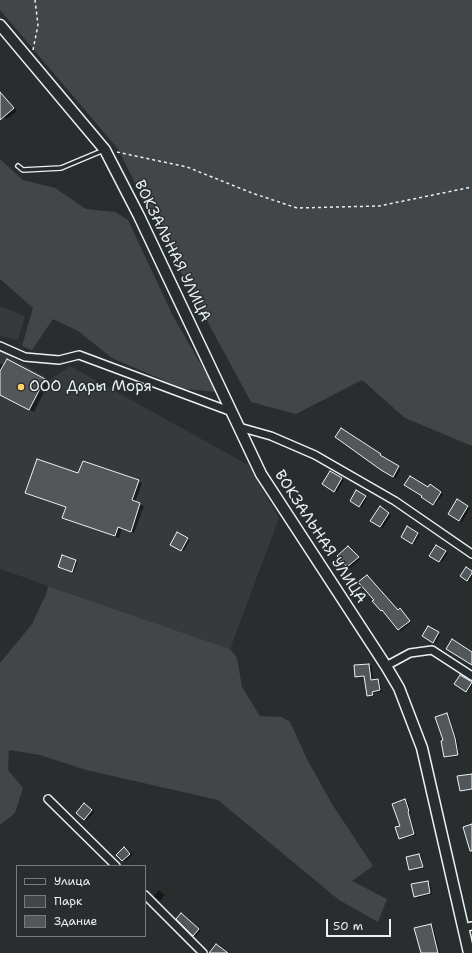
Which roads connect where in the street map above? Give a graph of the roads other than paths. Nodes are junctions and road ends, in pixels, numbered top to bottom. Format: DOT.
graph roads {
  1 [pos="0,25"];
  2 [pos="105,150"];
  3 [pos="18,166"];
  4 [pos="0,346"];
  5 [pos="232,412"];
  6 [pos="239,427"];
  7 [pos="472,554"];
  8 [pos="386,666"];
  9 [pos="472,676"];
  10 [pos="48,799"];
  11 [pos="115,865"];
  12 [pos="146,897"];
  13 [pos="468,927"];
  14 [pos="202,953"];
  15 [pos="469,953"];
  1 -- 2 [label="street, ВОКЗАЛЬНАЯ УЛИЦА"];
  2 -- 3 [label="lane"];
  2 -- 5 [label="street, ВОКЗАЛЬНАЯ УЛИЦА"];
  4 -- 5 [label="street"];
  5 -- 6 [label="street, ВОКЗАЛЬНАЯ УЛИЦА"];
  6 -- 7 [label="street"];
  6 -- 8 [label="street, ВОКЗАЛЬНАЯ УЛИЦА"];
  8 -- 9 [label="street"];
  8 -- 13 [label="street, ВОКЗАЛЬНАЯ УЛИЦА"];
  10 -- 11 [label="street"];
  12 -- 14 [label="street"];
  13 -- 15 [label="street, ВОКЗАЛЬНАЯ УЛИЦА"];
}
